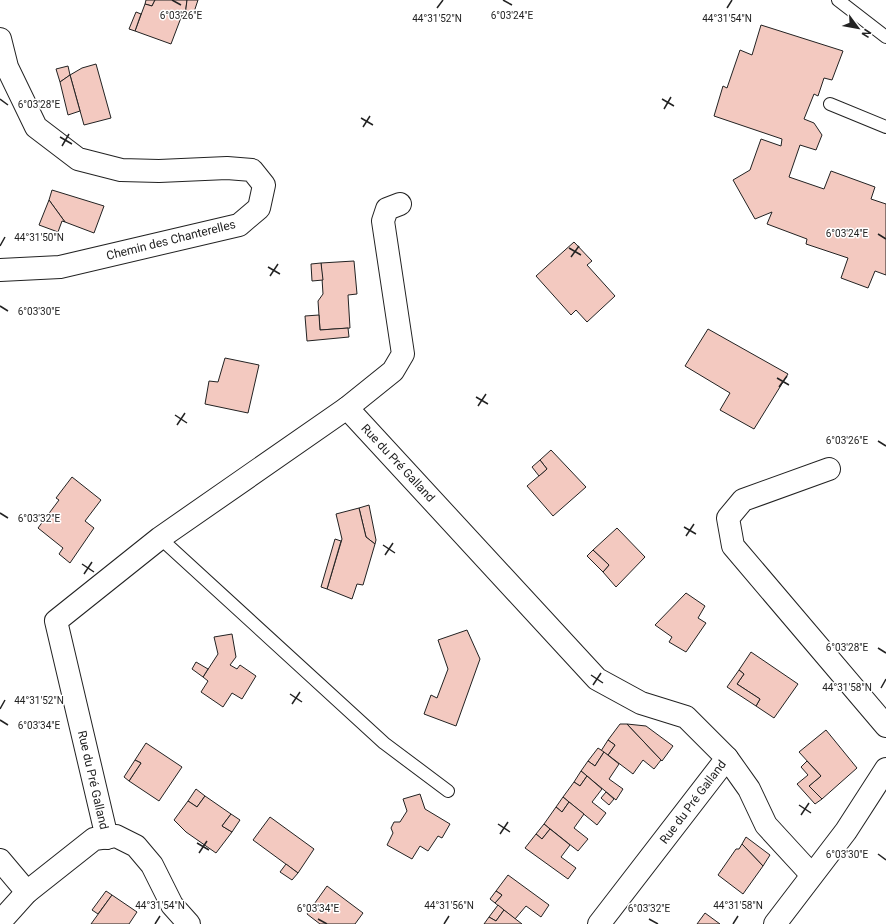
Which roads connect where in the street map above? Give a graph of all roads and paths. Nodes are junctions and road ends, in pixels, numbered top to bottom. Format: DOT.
graph roads {
  1 [pos="838,0"];
  2 [pos="886,37"];
  3 [pos="0,39"];
  4 [pos="830,104"];
  5 [pos="886,127"];
  6 [pos="400,204"];
  7 [pos="0,270"];
  8 [pos="347,408"];
  9 [pos="829,469"];
  10 [pos="160,538"];
  11 [pos="886,726"];
  12 [pos="727,758"];
  13 [pos="886,768"];
  14 [pos="448,791"];
  15 [pos="107,838"];
  16 [pos="0,860"];
  17 [pos="811,874"];
  18 [pos="27,892"];
  19 [pos="0,922"];
  20 [pos="776,923"];
  21 [pos="189,924"];
  22 [pos="599,924"];
  1 -- 2 [label="lane"];
  3 -- 7 [label="street, Chemin des Chanterelles"];
  4 -- 5 [label="lane"];
  6 -- 8 [label="street"];
  8 -- 10 [label="street, Rue du Pré Galland"];
  8 -- 12 [label="street, Rue du Pré Galland"];
  9 -- 11 [label="street"];
  10 -- 14 [label="lane"];
  10 -- 15 [label="street, Rue du Pré Galland"];
  12 -- 17 [label="street"];
  12 -- 22 [label="street, Rue du Pré Galland"];
  13 -- 17 [label="street"];
  15 -- 18 [label="street, Rue du Pré Galland"];
  15 -- 21 [label="street, Rue du Pré Galland"];
  16 -- 18 [label="street"];
  17 -- 20 [label="street"];
  18 -- 19 [label="street, Rue du Pré Galland"];
}
